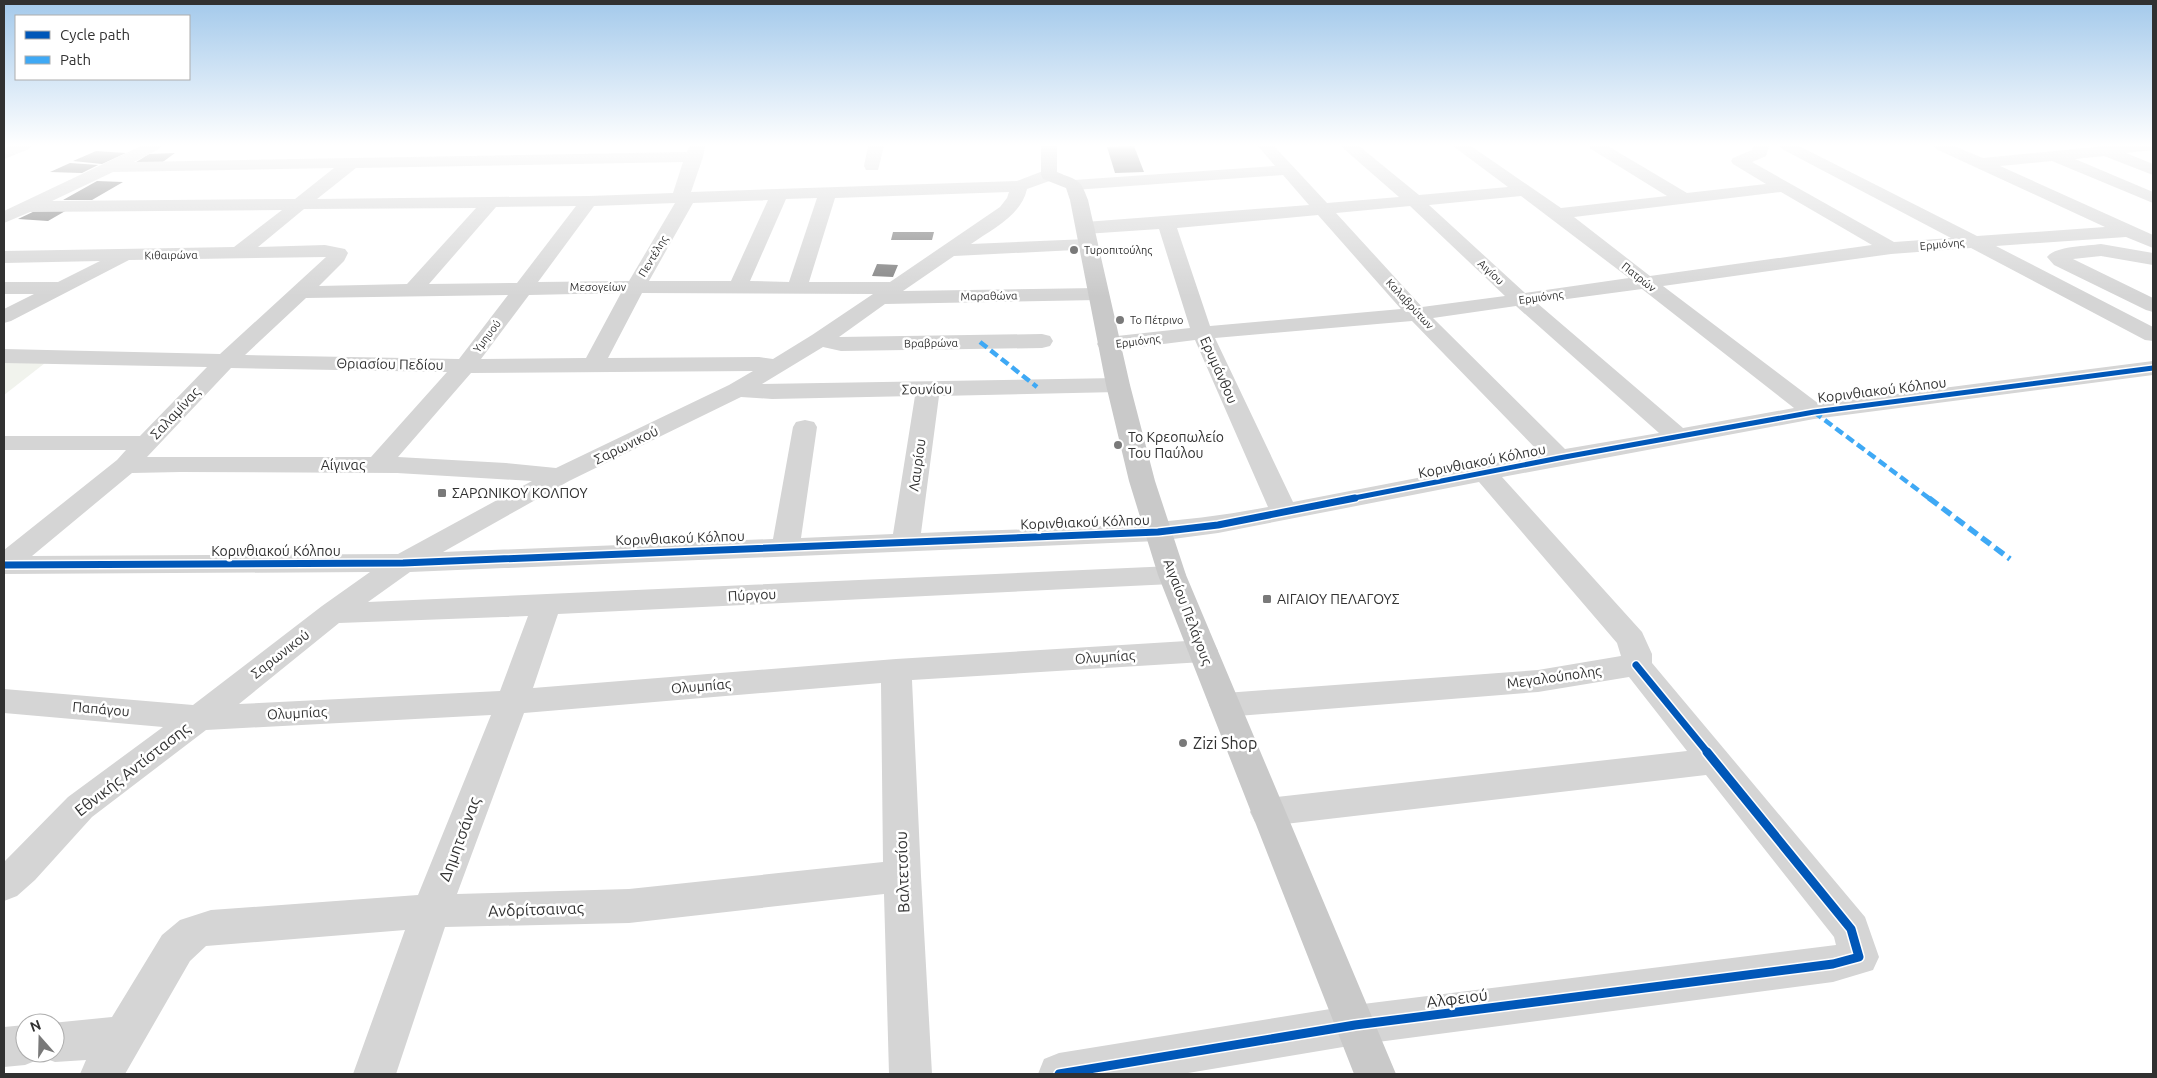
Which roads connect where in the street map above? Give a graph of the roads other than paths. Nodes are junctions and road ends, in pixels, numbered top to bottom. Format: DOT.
graph roads {
  1 [pos="48,196"];
  2 [pos="307,196"];
  3 [pos="502,196"];
  4 [pos="736,196"];
  5 [pos="778,196"];
  6 [pos="826,196"];
  7 [pos="1017,196"];
  8 [pos="1078,196"];
  9 [pos="1312,196"];
  10 [pos="1410,196"];
  11 [pos="1454,196"];
  12 [pos="1531,196"];
  13 [pos="1681,196"];
  14 [pos="1707,196"];
  15 [pos="1798,196"];
  16 [pos="1884,196"];
  17 [pos="2054,196"];
  18 [pos="680,198"];
  19 [pos="1685,199"];
  20 [pos="1414,200"];
  21 [pos="589,201"];
  22 [pos="495,202"];
  23 [pos="296,205"];
  24 [pos="26,207"];
  25 [pos="1323,209"];
  26 [pos="1558,214"];
  27 [pos="4,218"];
  28 [pos="1166,223"];
  29 [pos="2129,231"];
  30 [pos="1087,237"];
  31 [pos="1972,242"];
  32 [pos="2153,242"];
  33 [pos="1892,248"];
  34 [pos="952,250"];
  35 [pos="338,253"];
  36 [pos="237,254"];
  37 [pos="127,256"];
  38 [pos="4,257"];
  39 [pos="2153,259"];
  40 [pos="1647,283"];
  41 [pos="635,287"];
  42 [pos="738,287"];
  43 [pos="797,287"];
  44 [pos="4,288"];
  45 [pos="64,288"];
  46 [pos="523,288"];
  47 [pos="414,289"];
  48 [pos="301,292"];
  49 [pos="888,293"];
  50 [pos="1098,294"];
  51 [pos="1520,300"];
  52 [pos="2153,306"];
  53 [pos="1417,314"];
  54 [pos="4,317"];
  55 [pos="2148,328"];
  56 [pos="1202,333"];
  57 [pos="820,340"];
  58 [pos="1042,341"];
  59 [pos="1108,344"];
  60 [pos="4,356"];
  61 [pos="226,360"];
  62 [pos="594,364"];
  63 [pos="465,366"];
  64 [pos="776,366"];
  65 [pos="2153,368"];
  66 [pos="1118,386"];
  67 [pos="928,389"];
  68 [pos="737,390"];
  69 [pos="1814,412"];
  70 [pos="805,427"];
  71 [pos="1678,437"];
  72 [pos="4,443"];
  73 [pos="147,443"];
  74 [pos="1559,458"];
  75 [pos="126,465"];
  76 [pos="378,466"];
  77 [pos="1486,474"];
  78 [pos="560,476"];
  79 [pos="1284,512"];
  80 [pos="1158,532"];
  81 [pos="906,541"];
  82 [pos="786,546"];
  83 [pos="403,563"];
  84 [pos="4,564"];
  85 [pos="1172,575"];
  86 [pos="547,605"];
  87 [pos="332,613"];
  88 [pos="1203,651"];
  89 [pos="1636,665"];
  90 [pos="896,670"];
  91 [pos="4,701"];
  92 [pos="512,702"];
  93 [pos="1224,705"];
  94 [pos="199,718"];
  95 [pos="1713,760"];
  96 [pos="1268,812"];
  97 [pos="902,876"];
  98 [pos="4,885"];
  99 [pos="431,911"];
  100 [pos="1355,1025"];
  101 [pos="122,1036"];
  102 [pos="65,1041"];
  103 [pos="101,1074"];
  104 [pos="376,1074"];
  105 [pos="911,1074"];
  106 [pos="1059,1074"];
  107 [pos="1375,1074"];
  1 -- 24 [label="street"];
  2 -- 23 [label="street"];
  3 -- 22 [label="street"];
  4 -- 18 [label="street"];
  5 -- 42 [label="street"];
  6 -- 43 [label="street"];
  7 -- 34 [label="street, Σαρωνικού"];
  8 -- 30 [label="main road, Αιγαίου Πελάγους"];
  9 -- 25 [label="street, Καλαβρύτων"];
  10 -- 20 [label="street, Αιγίου"];
  11 -- 20 [label="street"];
  12 -- 26 [label="street, Πατρών"];
  13 -- 19 [label="street"];
  14 -- 19 [label="street"];
  15 -- 33 [label="street"];
  16 -- 31 [label="street"];
  17 -- 29 [label="street"];
  18 -- 21 [label="street"];
  18 -- 41 [label="street, Πεντέλης"];
  19 -- 26 [label="street"];
  20 -- 25 [label="street"];
  20 -- 51 [label="street, Αιγίου"];
  21 -- 22 [label="street"];
  21 -- 46 [label="street, Υμηυού"];
  22 -- 23 [label="street"];
  22 -- 47 [label="street"];
  23 -- 24 [label="street"];
  23 -- 36 [label="street"];
  24 -- 27 [label="street"];
  25 -- 28 [label="street"];
  25 -- 53 [label="street, Καλαβρύτων"];
  26 -- 40 [label="street, Πατρών"];
  28 -- 30 [label="street"];
  28 -- 56 [label="street, Ερυμάνθου"];
  29 -- 31 [label="street, Ερμιόνης"];
  29 -- 32 [label="street"];
  30 -- 34 [label="street"];
  30 -- 50 [label="main road, Αιγαίου Πελάγους"];
  31 -- 33 [label="street, Ερμιόνης"];
  31 -- 55 [label="street"];
  33 -- 40 [label="street, Ερμιόνης"];
  34 -- 49 [label="street, Σαρωνικού"];
  35 -- 36 [label="street, Κιθαιρώνα"];
  35 -- 48 [label="street, Σαλαμίνας"];
  36 -- 37 [label="street, Κιθαιρώνα"];
  37 -- 38 [label="street, Κιθαιρώνα"];
  37 -- 45 [label="street"];
  39 -- 52 [label="street"];
  40 -- 51 [label="street, Ερμιόνης"];
  40 -- 69 [label="street, Πατρών"];
  41 -- 42 [label="street, Μεσογείων"];
  41 -- 46 [label="street, Μεσογείων"];
  41 -- 62 [label="street, Πεντέλης"];
  42 -- 43 [label="street, Μεσογείων"];
  43 -- 49 [label="street, Μεσογείων"];
  44 -- 45 [label="street"];
  45 -- 54 [label="street"];
  46 -- 47 [label="street, Μεσογείων"];
  46 -- 63 [label="street, Υμηυού"];
  47 -- 48 [label="street, Μεσογείων"];
  48 -- 61 [label="street, Σαλαμίνας"];
  49 -- 50 [label="street, Μαραθώνα"];
  49 -- 57 [label="street, Σαρωνικού"];
  50 -- 59 [label="main road, Αιγαίου Πελάγους"];
  51 -- 53 [label="street, Ερμιόνης"];
  51 -- 71 [label="street, Αιγίου"];
  53 -- 56 [label="street, Ερμιόνης"];
  53 -- 74 [label="street, Καλαβρύτων"];
  56 -- 59 [label="street, Ερμιόνης"];
  56 -- 79 [label="street, Ερυμάνθου"];
  57 -- 58 [label="street, Βραβρώνα"];
  57 -- 64 [label="street, Σαρωνικού"];
  59 -- 66 [label="main road, Αιγαίου Πελάγους"];
  60 -- 61 [label="street, Θριασίου Πεδίου"];
  61 -- 63 [label="street, Θριασίου Πεδίου"];
  61 -- 73 [label="street, Σαλαμίνας"];
  62 -- 63 [label="street, Θριασίου Πεδίου"];
  62 -- 64 [label="street, Θριασίου Πεδίου"];
  63 -- 76 [label="street, Υμηυού"];
  64 -- 68 [label="street, Σαρωνικού"];
  65 -- 69 [label="street, Κορινθιακού Κόλπου"];
  66 -- 67 [label="street, Σουνίου"];
  66 -- 80 [label="main road, Αιγαίου Πελάγους"];
  67 -- 68 [label="street, Σουνίου"];
  67 -- 81 [label="street, Λαυρίου"];
  68 -- 78 [label="street, Σαρωνικού"];
  69 -- 71 [label="street, Κορινθιακού Κόλπου"];
  70 -- 82 [label="street"];
  71 -- 74 [label="street, Κορινθιακού Κόλπου"];
  72 -- 73 [label="street"];
  73 -- 75 [label="street, Σαλαμίνας"];
  74 -- 77 [label="street, Κορινθιακού Κόλπου"];
  75 -- 76 [label="street, Αίγινας"];
  75 -- 84 [label="street, Σαλαμίνας"];
  76 -- 78 [label="street, Αίγινας"];
  77 -- 79 [label="street, Κορινθιακού Κόλπου"];
  77 -- 89 [label="street"];
  78 -- 83 [label="street, Σαρωνικού"];
  79 -- 80 [label="street, Κορινθιακού Κόλπου"];
  80 -- 81 [label="street, Κορινθιακού Κόλπου"];
  80 -- 85 [label="main road, Αιγαίου Πελάγους"];
  81 -- 82 [label="street, Κορινθιακού Κόλπου"];
  82 -- 83 [label="street, Κορινθιακού Κόλπου"];
  83 -- 84 [label="street, Κορινθιακού Κόλπου"];
  83 -- 87 [label="street, Σαρωνικού"];
  85 -- 86 [label="street, Πύργου"];
  85 -- 88 [label="main road, Αιγαίου Πελάγους"];
  86 -- 87 [label="street, Πύργου"];
  86 -- 92 [label="street, Δημητσάνας"];
  87 -- 94 [label="street, Σαρωνικού"];
  88 -- 90 [label="street, Ολυμπίας"];
  88 -- 93 [label="main road, Αιγαίου Πελάγους"];
  89 -- 93 [label="street, Μεγαλούπολης"];
  89 -- 95 [label="street"];
  90 -- 92 [label="street, Ολυμπίας"];
  90 -- 97 [label="street, Βαλτετσίου"];
  91 -- 94 [label="street, Παπάγου"];
  92 -- 94 [label="street, Ολυμπίας"];
  92 -- 99 [label="street, Δημητσάνας"];
  93 -- 96 [label="main road, Αιγαίου Πελάγους"];
  94 -- 98 [label="street, Εθνικής Αντίστασης"];
  95 -- 96 [label="street"];
  95 -- 100 [label="street, Αλφειού"];
  96 -- 100 [label="main road, Αιγαίου Πελάγους"];
  97 -- 99 [label="street, Ανδρίτσαινας"];
  97 -- 105 [label="street, Βαλτετσίου"];
  99 -- 101 [label="street, Ανδρίτσαινας"];
  99 -- 104 [label="street, Δημητσάνας"];
  100 -- 106 [label="street, Αλφειού"];
  100 -- 107 [label="main road, Αιγαίου Πελάγους"];
  101 -- 102 [label="street"];
  101 -- 103 [label="street, Ανδρίτσαινας"];
}
